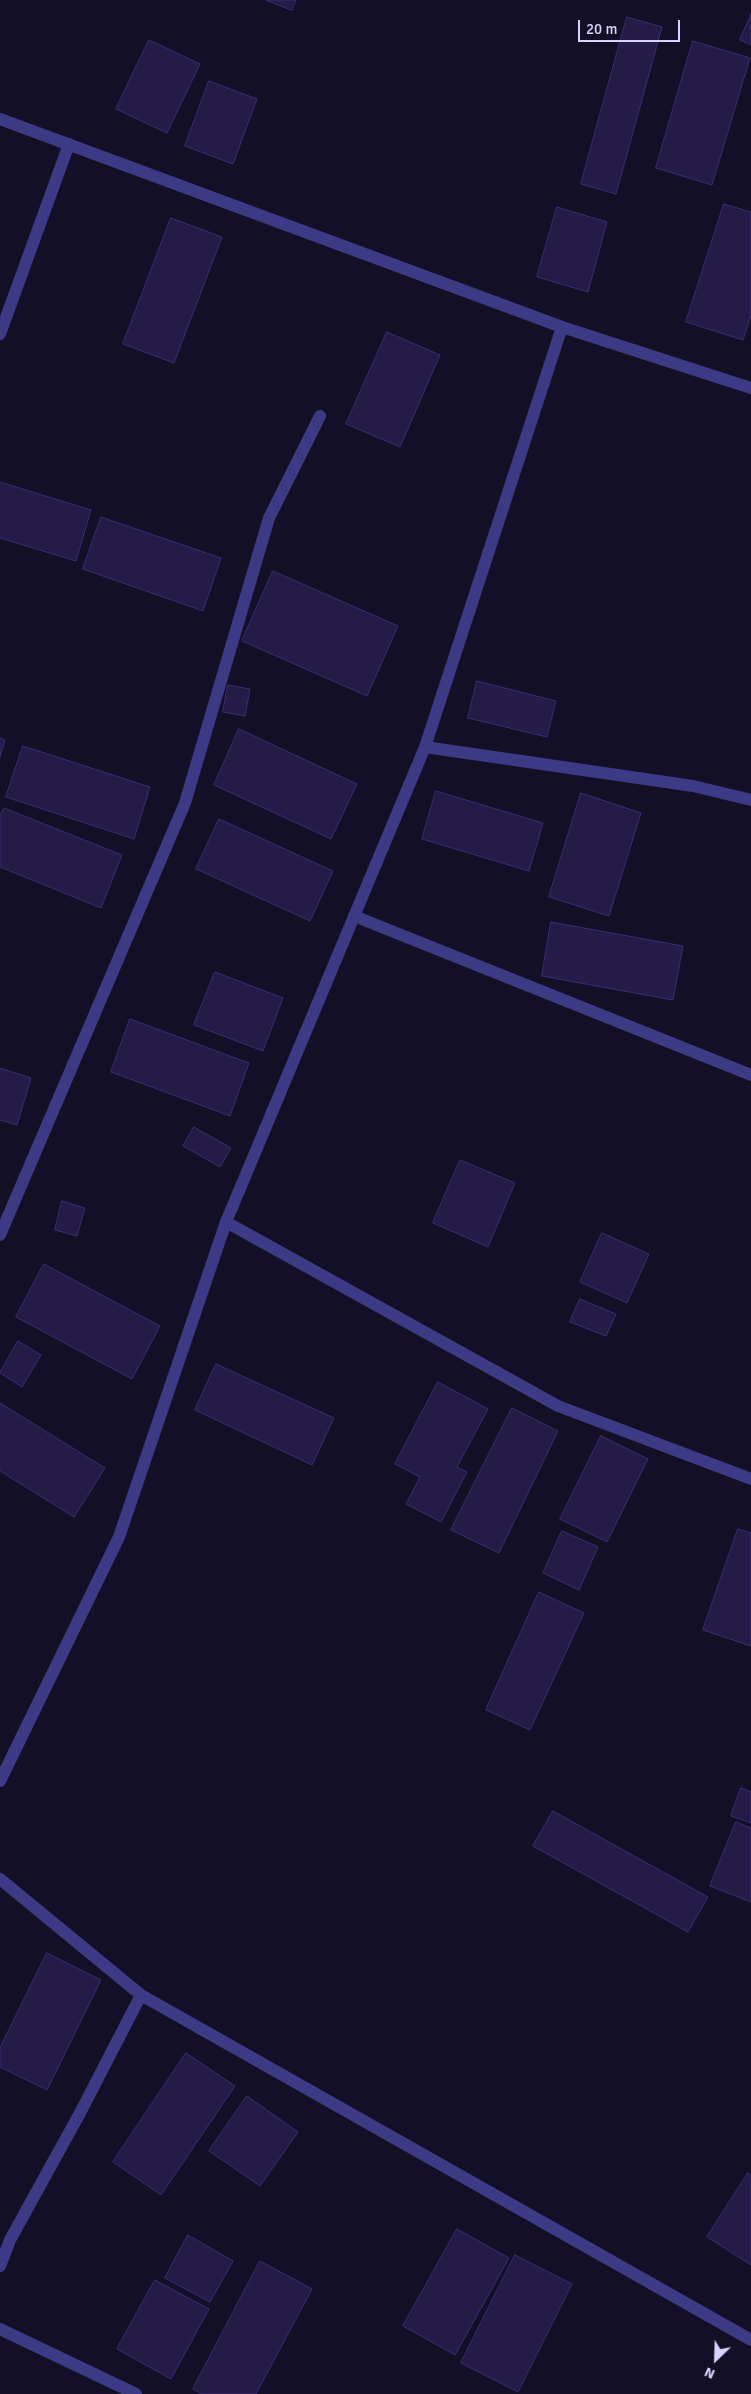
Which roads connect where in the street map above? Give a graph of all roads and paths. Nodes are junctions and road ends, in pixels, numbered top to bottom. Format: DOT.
graph roads {
  1 [pos="0,119"];
  2 [pos="69,144"];
  3 [pos="562,327"];
  4 [pos="0,334"];
  5 [pos="751,388"];
  6 [pos="320,416"];
  7 [pos="425,747"];
  8 [pos="751,800"];
  9 [pos="354,916"];
  10 [pos="751,1075"];
  11 [pos="226,1222"];
  12 [pos="0,1236"];
  13 [pos="751,1479"];
  14 [pos="0,1781"];
  15 [pos="0,1879"];
  16 [pos="141,1995"];
  17 [pos="0,2266"];
  18 [pos="0,2328"];
  19 [pos="751,2340"];
  20 [pos="136,2394"];
  1 -- 2 [label="street"];
  2 -- 3 [label="street"];
  2 -- 4 [label="street"];
  3 -- 5 [label="street"];
  3 -- 7 [label="street"];
  6 -- 12 [label="street"];
  7 -- 8 [label="street"];
  7 -- 9 [label="street"];
  9 -- 10 [label="street"];
  9 -- 11 [label="street"];
  11 -- 13 [label="street"];
  11 -- 14 [label="street"];
  15 -- 16 [label="street"];
  16 -- 17 [label="street"];
  16 -- 19 [label="street"];
  18 -- 20 [label="street"];
}
